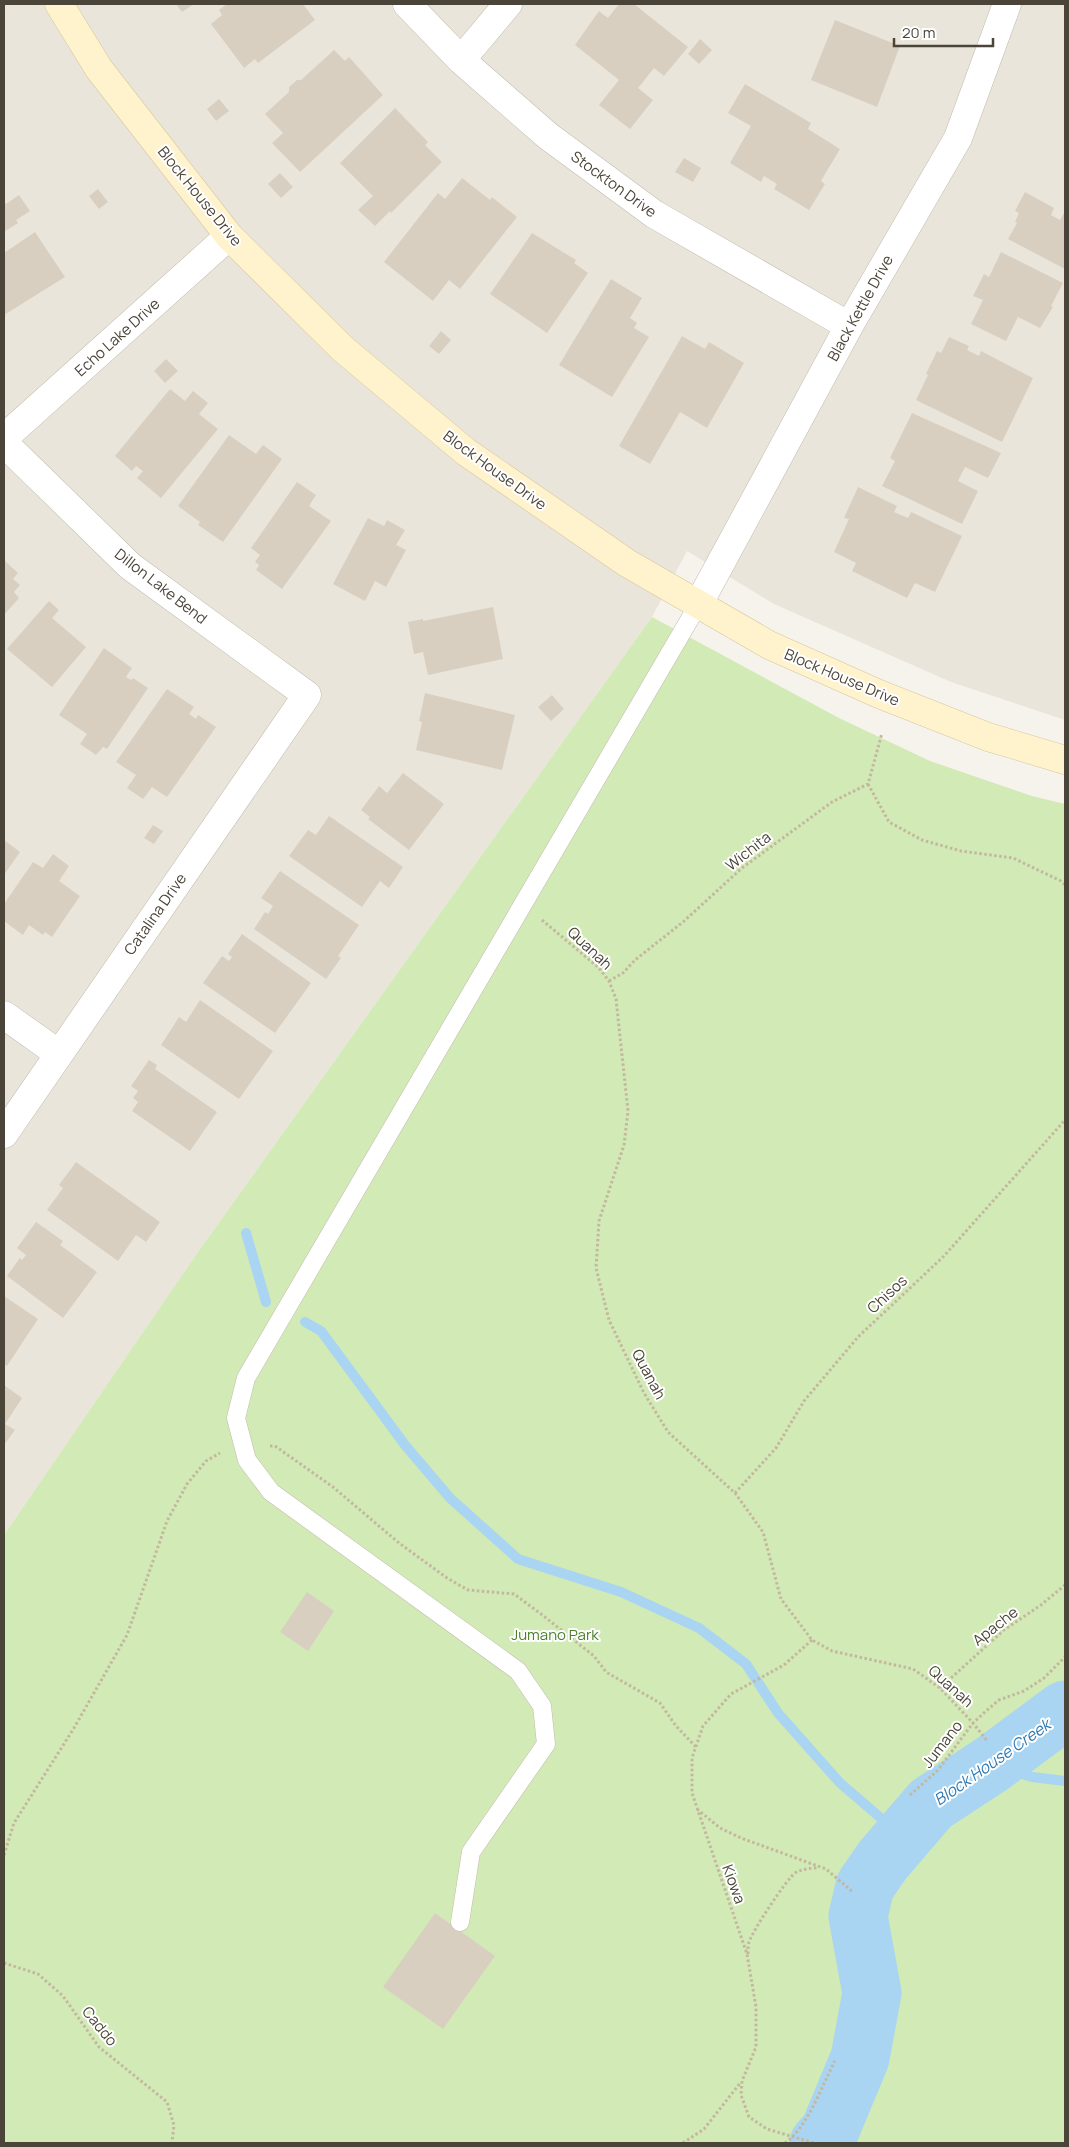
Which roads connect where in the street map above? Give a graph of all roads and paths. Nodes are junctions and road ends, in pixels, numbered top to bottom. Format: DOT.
graph roads {
  1 [pos="59,4"];
  2 [pos="407,4"];
  3 [pos="508,4"];
  4 [pos="1007,4"];
  5 [pos="461,60"];
  6 [pos="229,236"];
  7 [pos="849,326"];
  8 [pos="4,438"];
  9 [pos="4,443"];
  10 [pos="698,605"];
  11 [pos="306,695"];
  12 [pos="882,733"];
  13 [pos="1065,760"];
  14 [pos="868,784"];
  15 [pos="1065,885"];
  16 [pos="523,903"];
  17 [pos="609,981"];
  18 [pos="4,1015"];
  19 [pos="59,1054"];
  20 [pos="1065,1120"];
  21 [pos="4,1134"];
  22 [pos="242,1441"];
  23 [pos="736,1494"];
  24 [pos="1065,1585"];
  25 [pos="812,1640"];
  26 [pos="1065,1657"];
  27 [pos="940,1688"];
  28 [pos="973,1723"];
  29 [pos="988,1742"];
  30 [pos="696,1747"];
  31 [pos="910,1795"];
  32 [pos="697,1809"];
  33 [pos="4,1855"];
  34 [pos="821,1868"];
  35 [pos="853,1892"];
  36 [pos="460,1922"];
  37 [pos="748,1958"];
  38 [pos="4,1963"];
  39 [pos="835,2062"];
  40 [pos="742,2081"];
  41 [pos="792,2137"];
  42 [pos="172,2143"];
  43 [pos="683,2143"];
  44 [pos="785,2143"];
  45 [pos="814,2143"];
  1 -- 6 [label="street, Block House Drive"];
  2 -- 5 [label="street, Stockton Drive"];
  3 -- 5 [label="street"];
  4 -- 7 [label="street, Black Kettle Drive"];
  5 -- 7 [label="street, Stockton Drive"];
  6 -- 8 [label="street, Echo Lake Drive"];
  6 -- 10 [label="street, Block House Drive"];
  7 -- 10 [label="street, Black Kettle Drive"];
  9 -- 11 [label="street, Dillon Lake Bend"];
  10 -- 13 [label="street, Block House Drive"];
  10 -- 16 [label="lane"];
  11 -- 19 [label="street, Catalina Drive"];
  12 -- 14 [label="path"];
  14 -- 15 [label="path"];
  14 -- 17 [label="path, Wichita"];
  16 -- 17 [label="path, Quanah"];
  16 -- 22 [label="lane"];
  17 -- 23 [label="path, Quanah"];
  18 -- 19 [label="street"];
  19 -- 21 [label="street, Catalina Drive"];
  20 -- 23 [label="path, Chisos"];
  22 -- 30 [label="path"];
  22 -- 33 [label="path"];
  22 -- 36 [label="lane"];
  23 -- 25 [label="path, Quanah"];
  24 -- 27 [label="path, Apache"];
  25 -- 27 [label="path, Quanah"];
  25 -- 30 [label="path, Kiowa"];
  26 -- 28 [label="path, Jumano"];
  27 -- 28 [label="path, Quanah"];
  28 -- 29 [label="path, Quanah"];
  28 -- 31 [label="path, Jumano"];
  30 -- 32 [label="path, Kiowa"];
  32 -- 34 [label="path"];
  32 -- 37 [label="path, Kiowa"];
  34 -- 35 [label="path"];
  34 -- 37 [label="path"];
  37 -- 40 [label="path, Kiowa"];
  38 -- 42 [label="path, Caddo"];
  39 -- 41 [label="path"];
  40 -- 41 [label="path, Kiowa"];
  40 -- 43 [label="path"];
  41 -- 44 [label="path"];
  41 -- 45 [label="path, Kiowa"];
}
